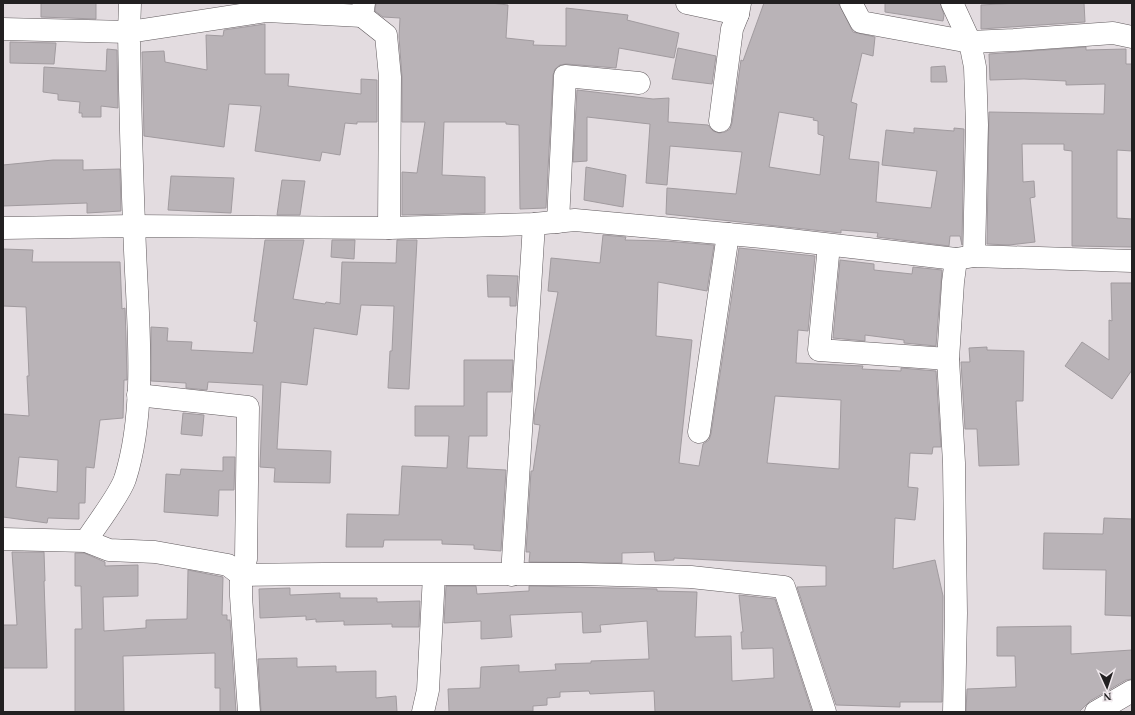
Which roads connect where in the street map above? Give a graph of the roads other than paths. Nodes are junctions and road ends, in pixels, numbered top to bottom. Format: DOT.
graph roads {
  1 [pos="130,3"];
  2 [pos="687,3"];
  3 [pos="851,3"];
  4 [pos="952,3"];
  5 [pos="739,8"];
  6 [pos="363,10"];
  7 [pos="3,29"];
  8 [pos="129,32"];
  9 [pos="1132,37"];
  10 [pos="970,42"];
  11 [pos="639,83"];
  12 [pos="720,121"];
  13 [pos="558,222"];
  14 [pos="534,224"];
  15 [pos="134,226"];
  16 [pos="3,228"];
  17 [pos="390,228"];
  18 [pos="728,234"];
  19 [pos="830,245"];
  20 [pos="965,257"];
  21 [pos="1132,261"];
  22 [pos="948,359"];
  23 [pos="138,394"];
  24 [pos="699,432"];
  25 [pos="3,539"];
  26 [pos="86,541"];
  27 [pos="434,574"];
  28 [pos="241,575"];
  29 [pos="512,575"];
  30 [pos="1132,691"];
  31 [pos="249,712"];
  32 [pos="423,712"];
  33 [pos="826,712"];
  34 [pos="954,712"];
  35 [pos="1096,712"];
  1 -- 8 [label="street"];
  2 -- 5 [label="street"];
  3 -- 10 [label="street"];
  4 -- 10 [label="street"];
  5 -- 12 [label="street"];
  6 -- 8 [label="street"];
  6 -- 17 [label="street"];
  7 -- 8 [label="street"];
  8 -- 15 [label="street"];
  9 -- 10 [label="street"];
  10 -- 20 [label="street"];
  11 -- 13 [label="street"];
  13 -- 14 [label="street"];
  13 -- 18 [label="street"];
  14 -- 17 [label="street"];
  14 -- 29 [label="street"];
  15 -- 16 [label="street"];
  15 -- 17 [label="street"];
  15 -- 23 [label="street"];
  18 -- 19 [label="street"];
  18 -- 24 [label="street"];
  19 -- 20 [label="street"];
  19 -- 22 [label="street"];
  20 -- 21 [label="street"];
  20 -- 22 [label="street"];
  22 -- 34 [label="street"];
  23 -- 26 [label="street"];
  23 -- 28 [label="street"];
  25 -- 26 [label="street"];
  26 -- 28 [label="street"];
  27 -- 28 [label="street"];
  27 -- 29 [label="street"];
  27 -- 32 [label="street"];
  28 -- 31 [label="street"];
  29 -- 33 [label="street"];
  30 -- 35 [label="street"];
}
